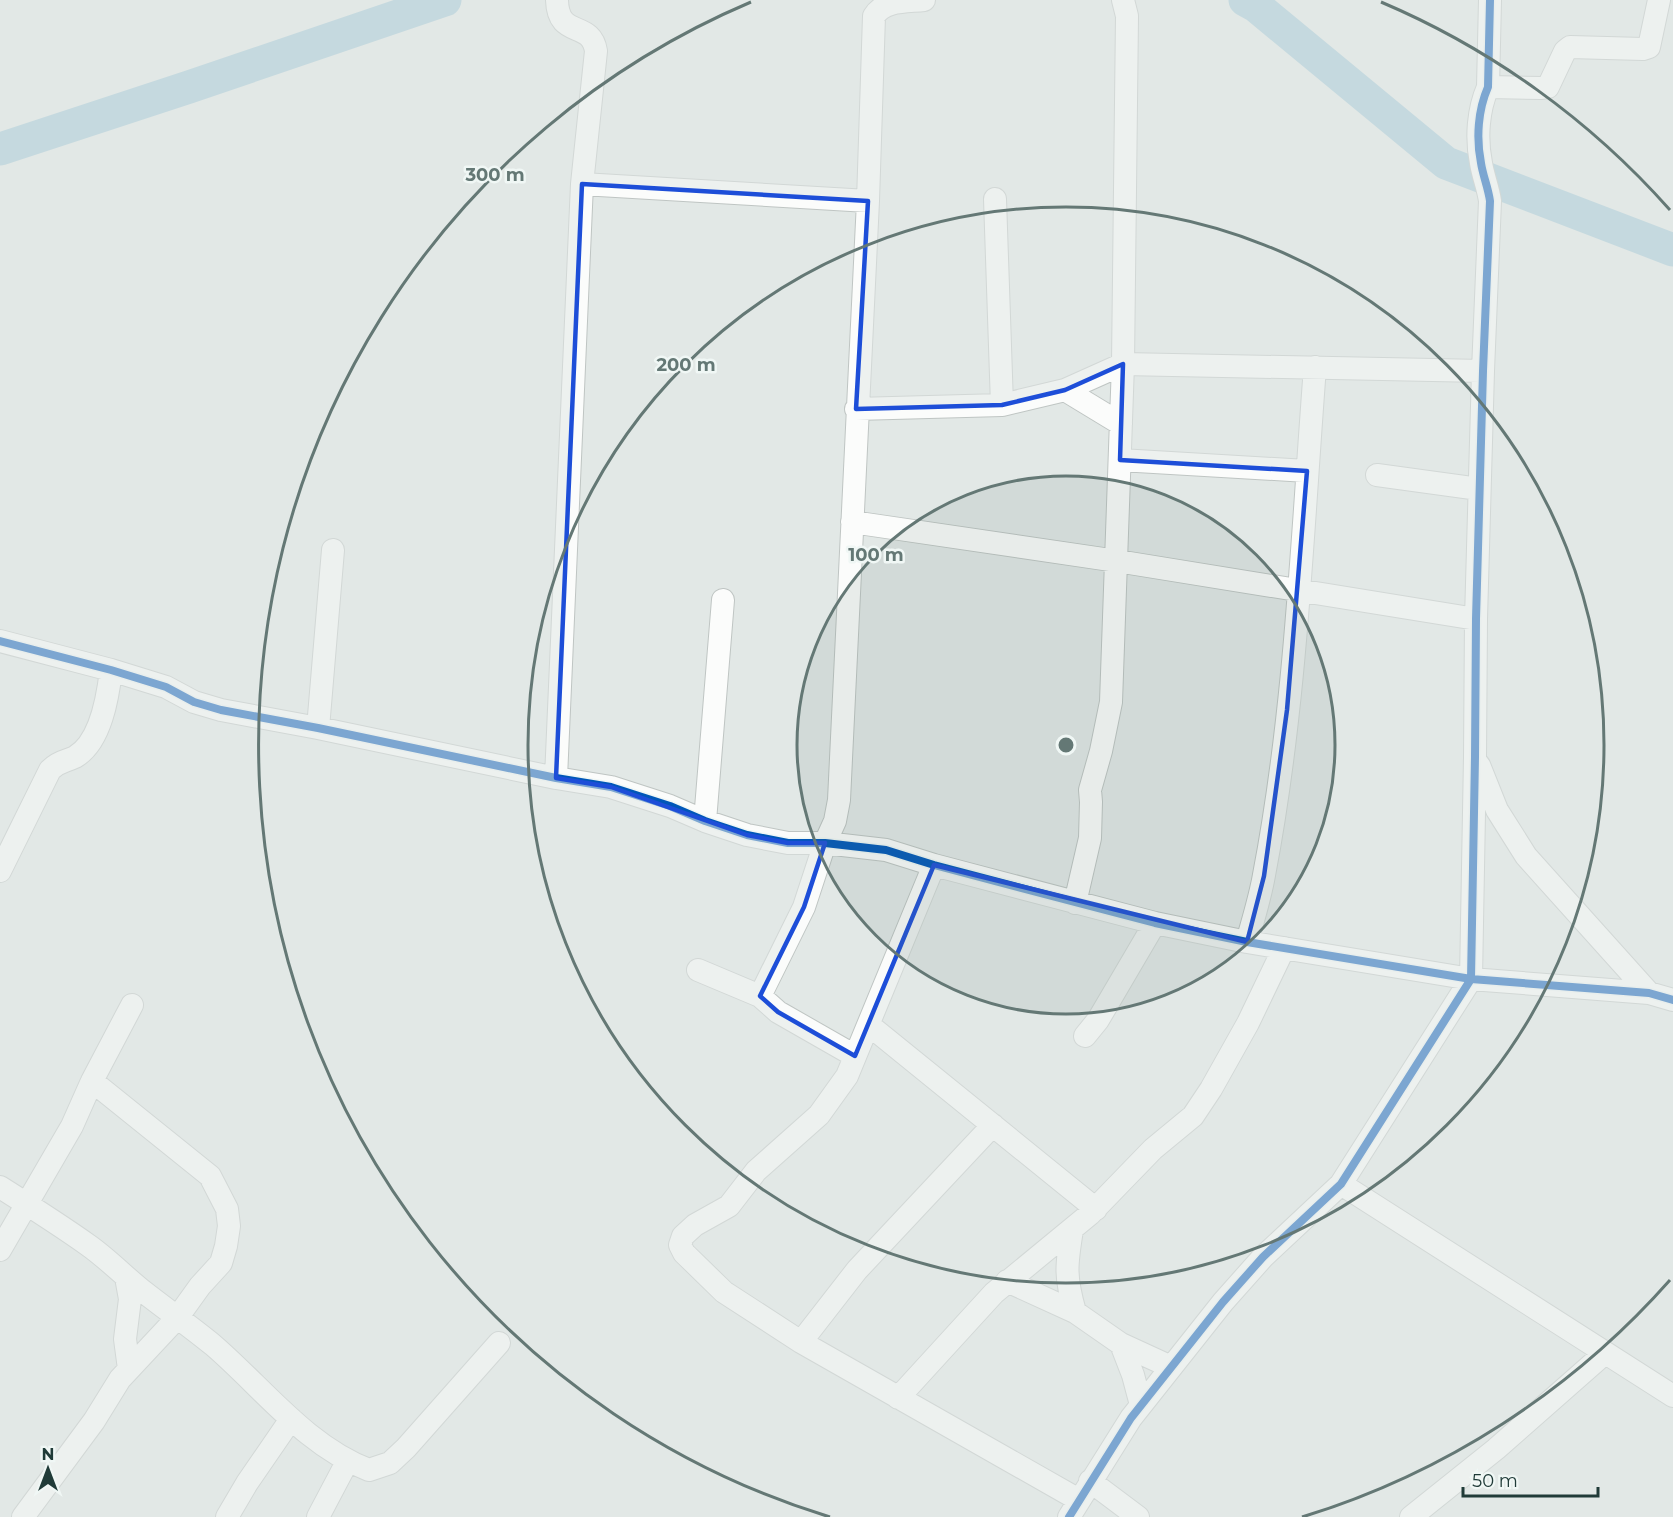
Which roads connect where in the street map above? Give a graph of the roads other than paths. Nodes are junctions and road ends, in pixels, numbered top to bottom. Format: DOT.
graph roads {
  1 [pos="557,0"];
  2 [pos="924,0"];
  3 [pos="1123,0"];
  4 [pos="1490,0"];
  5 [pos="1659,0"];
  6 [pos="1488,87"];
  7 [pos="582,184"];
  8 [pos="995,199"];
  9 [pos="868,201"];
  10 [pos="1123,364"];
  11 [pos="1315,367"];
  12 [pos="1483,371"];
  13 [pos="1065,390"];
  14 [pos="1002,405"];
  15 [pos="856,409"];
  16 [pos="1121,424"];
  17 [pos="1120,460"];
  18 [pos="1307,471"];
  19 [pos="1377,475"];
  20 [pos="1479,489"];
  21 [pos="852,522"];
  22 [pos="333,550"];
  23 [pos="1117,561"];
  24 [pos="1299,590"];
  25 [pos="723,600"];
  26 [pos="1476,620"];
  27 [pos="0,641"];
  28 [pos="111,670"];
  29 [pos="318,728"];
  30 [pos="1475,758"];
  31 [pos="556,778"];
  32 [pos="705,821"];
  33 [pos="825,843"];
  34 [pos="934,865"];
  35 [pos="0,871"];
  36 [pos="1075,903"];
  37 [pos="1155,923"];
  38 [pos="1247,942"];
  39 [pos="1284,948"];
  40 [pos="698,970"];
  41 [pos="1471,979"];
  42 [pos="1649,993"];
  43 [pos="760,996"];
  44 [pos="1673,1000"];
  45 [pos="132,1005"];
  46 [pos="869,1025"];
  47 [pos="1085,1036"];
  48 [pos="855,1056"];
  49 [pos="92,1081"];
  50 [pos="993,1125"];
  51 [pos="1341,1184"];
  52 [pos="0,1187"];
  53 [pos="26,1203"];
  54 [pos="1096,1209"];
  55 [pos="1072,1230"];
  56 [pos="0,1250"];
  57 [pos="126,1277"];
  58 [pos="1007,1281"];
  59 [pos="1075,1312"];
  60 [pos="177,1318"];
  61 [pos="801,1342"];
  62 [pos="499,1343"];
  63 [pos="1121,1344"];
  64 [pos="1605,1353"];
  65 [pos="1171,1367"];
  66 [pos="129,1370"];
  67 [pos="1673,1396"];
  68 [pos="898,1398"];
  69 [pos="1141,1405"];
  70 [pos="291,1419"];
  71 [pos="347,1462"];
  72 [pos="1079,1499"];
  73 [pos="23,1517"];
  74 [pos="227,1517"];
  75 [pos="318,1517"];
  76 [pos="1138,1517"];
  77 [pos="1411,1517"];
  1 -- 7 [label="street"];
  2 -- 9 [label="street"];
  3 -- 10 [label="street"];
  4 -- 6 [label="street"];
  5 -- 6 [label="street"];
  6 -- 12 [label="street"];
  7 -- 9 [label="street"];
  7 -- 31 [label="street"];
  8 -- 14 [label="street"];
  9 -- 15 [label="street"];
  10 -- 11 [label="street"];
  10 -- 13 [label="street"];
  10 -- 16 [label="street"];
  11 -- 12 [label="street"];
  11 -- 18 [label="street"];
  12 -- 20 [label="street"];
  13 -- 14 [label="street"];
  13 -- 16 [label="street"];
  14 -- 15 [label="street"];
  15 -- 21 [label="street"];
  16 -- 17 [label="street"];
  17 -- 18 [label="street"];
  17 -- 23 [label="street"];
  18 -- 24 [label="street"];
  19 -- 20 [label="street"];
  20 -- 26 [label="street"];
  21 -- 23 [label="street"];
  21 -- 33 [label="street"];
  22 -- 29 [label="street"];
  23 -- 24 [label="street"];
  23 -- 36 [label="street"];
  24 -- 26 [label="street"];
  24 -- 38 [label="street"];
  25 -- 32 [label="street"];
  26 -- 30 [label="street"];
  27 -- 28 [label="street"];
  28 -- 29 [label="street"];
  28 -- 35 [label="street"];
  29 -- 31 [label="street"];
  30 -- 41 [label="street"];
  30 -- 42 [label="street"];
  31 -- 32 [label="street"];
  32 -- 33 [label="street"];
  33 -- 34 [label="street"];
  33 -- 43 [label="street"];
  34 -- 36 [label="street"];
  34 -- 46 [label="street"];
  36 -- 37 [label="street"];
  37 -- 38 [label="street"];
  37 -- 47 [label="street"];
  38 -- 39 [label="street"];
  39 -- 41 [label="street"];
  39 -- 54 [label="street"];
  40 -- 43 [label="street"];
  41 -- 42 [label="street"];
  41 -- 51 [label="street"];
  42 -- 44 [label="street"];
  43 -- 48 [label="street"];
  45 -- 49 [label="street"];
  46 -- 48 [label="street"];
  46 -- 50 [label="street"];
  48 -- 61 [label="street"];
  49 -- 53 [label="street"];
  49 -- 60 [label="street"];
  50 -- 54 [label="street"];
  50 -- 61 [label="street"];
  51 -- 64 [label="street"];
  51 -- 65 [label="street"];
  52 -- 53 [label="street"];
  53 -- 56 [label="street"];
  53 -- 57 [label="street"];
  54 -- 55 [label="street"];
  55 -- 58 [label="street"];
  55 -- 59 [label="street"];
  57 -- 60 [label="street"];
  57 -- 66 [label="street"];
  58 -- 59 [label="street"];
  58 -- 68 [label="street"];
  59 -- 63 [label="street"];
  60 -- 66 [label="street"];
  60 -- 70 [label="street"];
  61 -- 68 [label="street"];
  62 -- 71 [label="street"];
  63 -- 65 [label="street"];
  63 -- 69 [label="street"];
  64 -- 67 [label="street"];
  64 -- 77 [label="street"];
  65 -- 69 [label="street"];
  66 -- 73 [label="street"];
  68 -- 72 [label="street"];
  69 -- 72 [label="street"];
  70 -- 71 [label="street"];
  70 -- 74 [label="street"];
  71 -- 75 [label="street"];
  72 -- 76 [label="street"];
}
